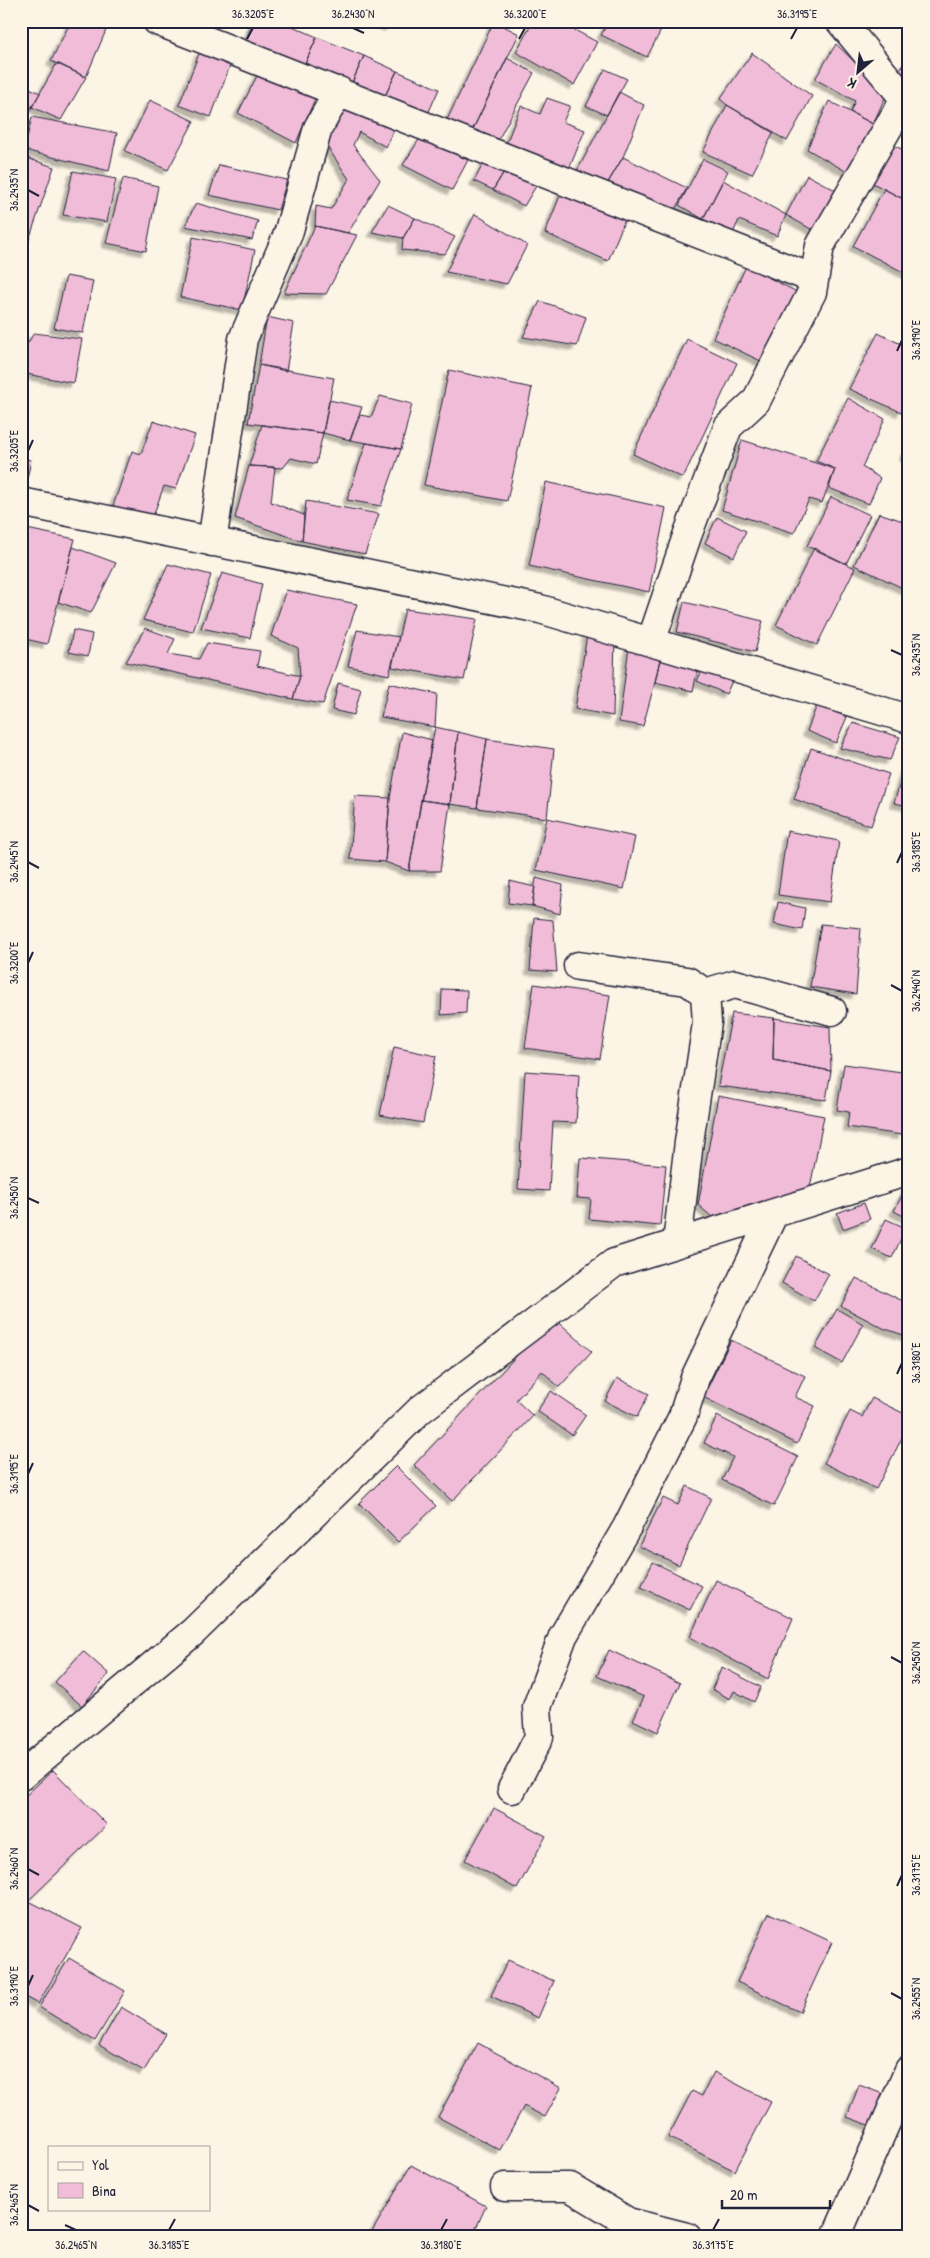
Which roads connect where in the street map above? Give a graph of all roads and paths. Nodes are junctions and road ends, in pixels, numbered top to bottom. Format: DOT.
graph roads {
  1 [pos="157,21"];
  2 [pos="840,21"];
  3 [pos="339,91"];
  4 [pos="907,102"];
  5 [pos="814,279"];
  6 [pos="21,502"];
  7 [pos="212,542"];
  8 [pos="651,642"];
  9 [pos="909,719"];
  10 [pos="578,966"];
  11 [pos="706,993"];
  12 [pos="832,1011"];
  13 [pos="909,1171"];
  14 [pos="774,1212"];
  15 [pos="677,1243"];
  16 [pos="21,1776"];
  17 [pos="512,1789"];
  18 [pos="909,2070"];
  19 [pos="505,2187"];
  20 [pos="687,2237"];
  21 [pos="836,2237"];
  1 -- 3 [label="street"];
  2 -- 4 [label="street"];
  3 -- 5 [label="street"];
  3 -- 7 [label="street"];
  4 -- 5 [label="street"];
  5 -- 8 [label="street"];
  6 -- 7 [label="street"];
  7 -- 8 [label="street"];
  8 -- 9 [label="street"];
  10 -- 11 [label="street"];
  11 -- 12 [label="street"];
  11 -- 15 [label="street"];
  13 -- 14 [label="street"];
  14 -- 15 [label="street"];
  14 -- 17 [label="street"];
  15 -- 16 [label="street"];
  18 -- 21 [label="street"];
  19 -- 20 [label="street"];
}
